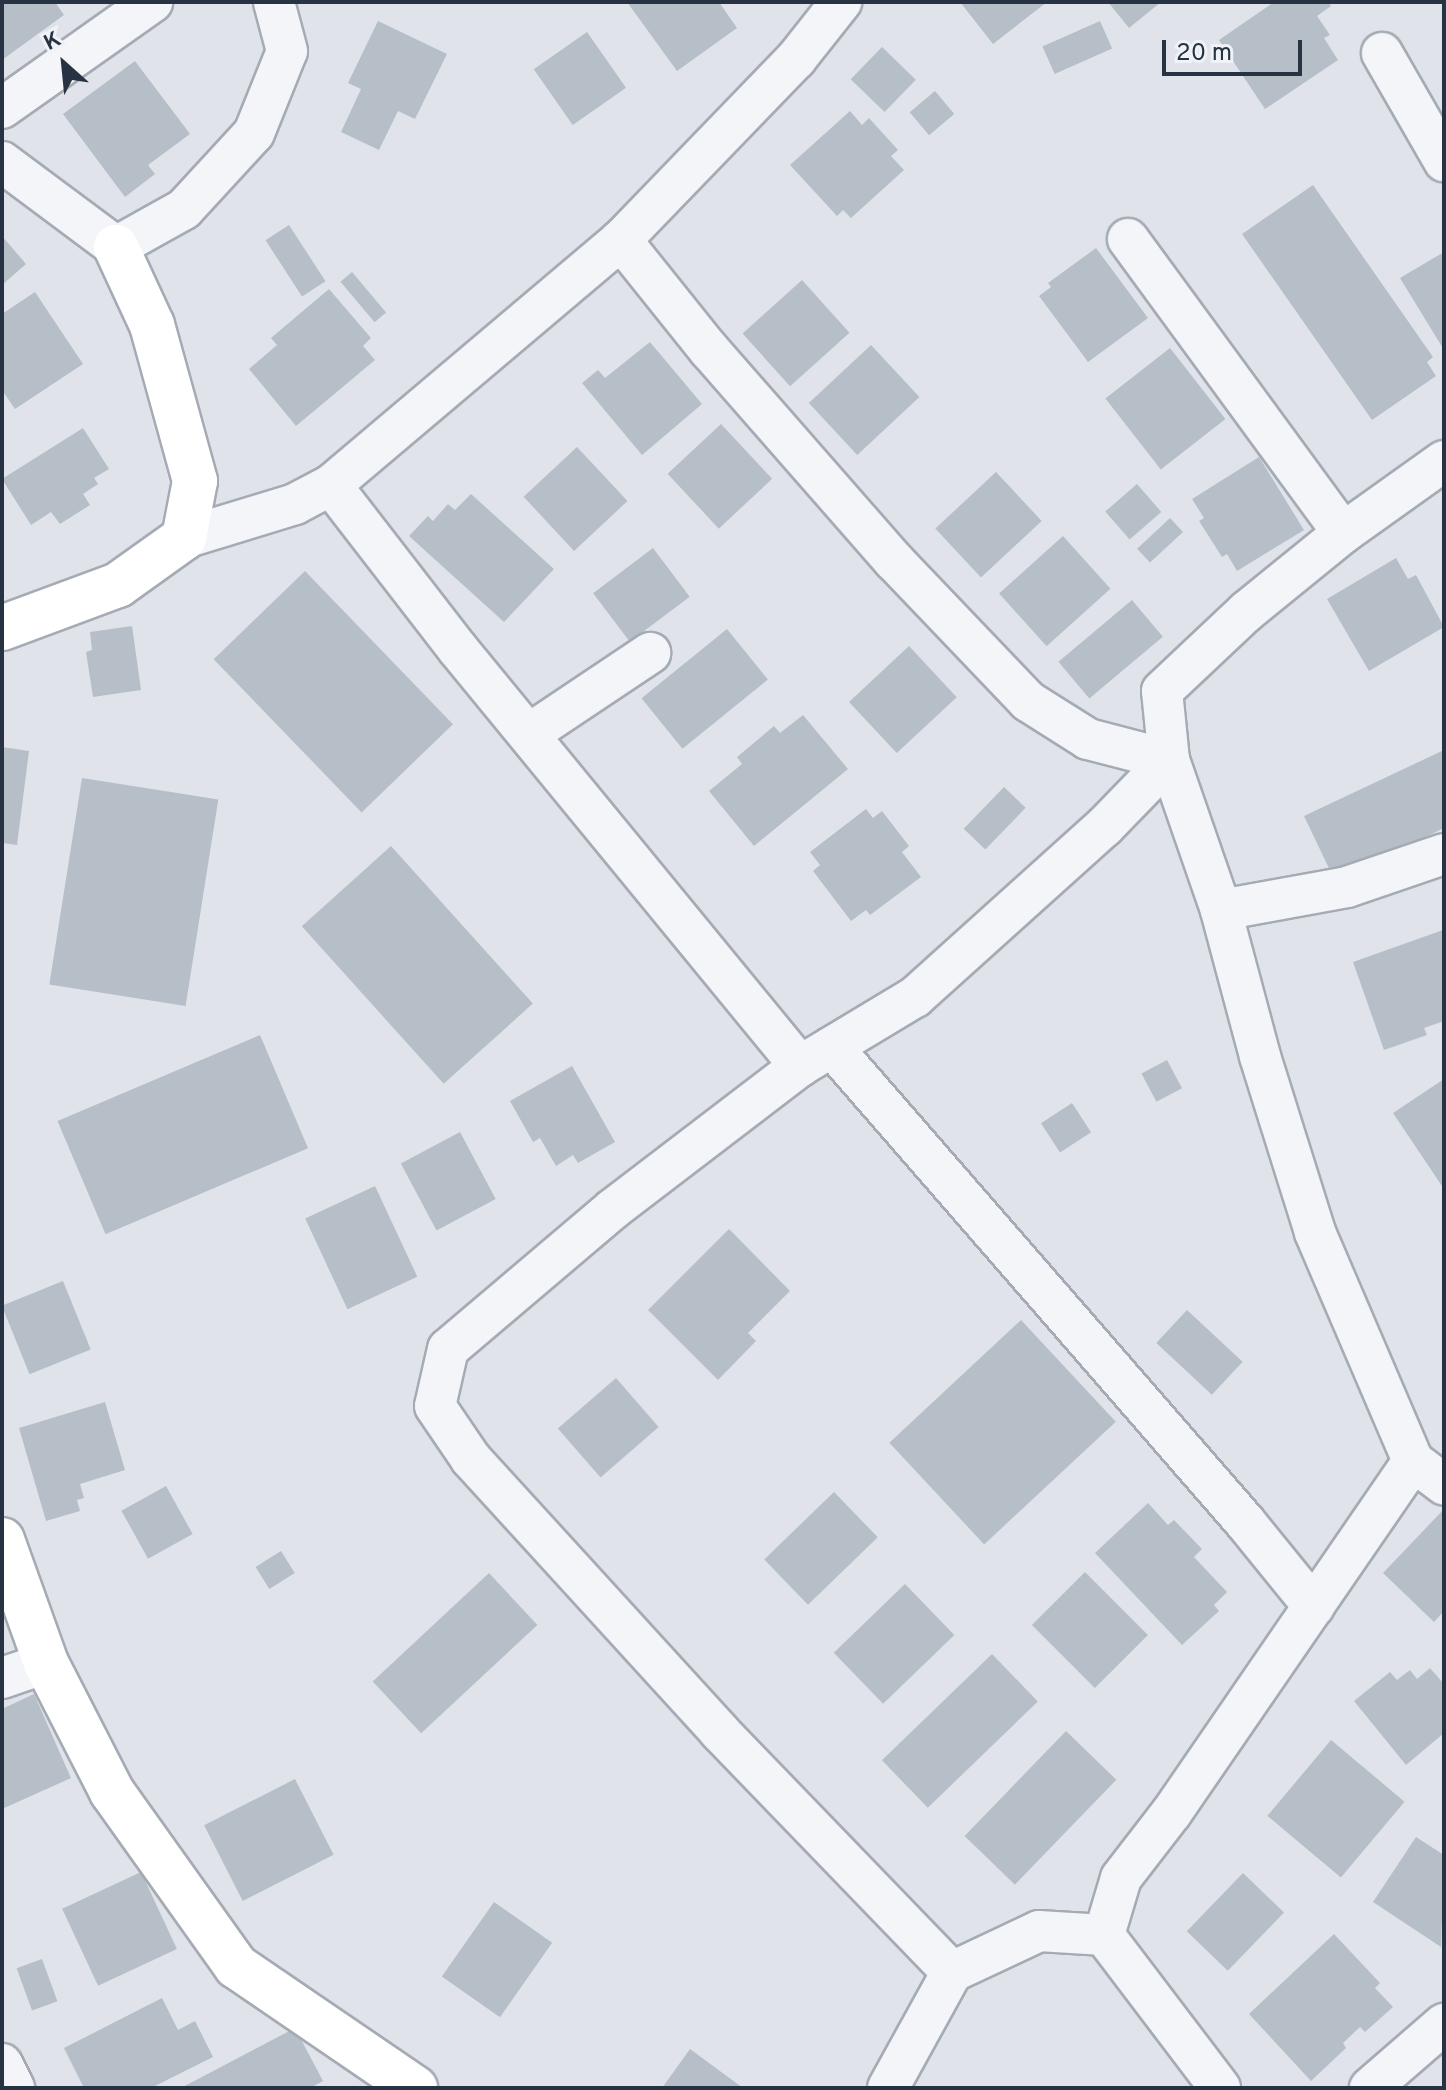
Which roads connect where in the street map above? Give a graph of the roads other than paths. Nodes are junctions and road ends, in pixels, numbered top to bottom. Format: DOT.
graph roads {
  1 [pos="152,2"];
  2 [pos="274,2"];
  3 [pos="841,2"];
  4 [pos="1382,53"];
  5 [pos="2,108"];
  6 [pos="1444,161"];
  7 [pos="2,162"];
  8 [pos="1128,239"];
  9 [pos="621,240"];
  10 [pos="116,247"];
  11 [pos="1444,461"];
  12 [pos="331,485"];
  13 [pos="1343,533"];
  14 [pos="184,538"];
  15 [pos="2,628"];
  16 [pos="650,653"];
  17 [pos="529,734"];
  18 [pos="1169,760"];
  19 [pos="1444,854"];
  20 [pos="1221,910"];
  21 [pos="816,1056"];
  22 [pos="1429,1472"];
  23 [pos="2,1540"];
  24 [pos="1314,1607"];
  25 [pos="46,1663"];
  26 [pos="2,1678"];
  27 [pos="1104,1935"];
  28 [pos="952,1972"];
  29 [pos="1444,2024"];
  30 [pos="2,2064"];
  31 [pos="14,2088"];
  32 [pos="415,2088"];
  33 [pos="888,2088"];
  34 [pos="1220,2088"];
  35 [pos="1370,2088"];
  1 -- 5 [label="street"];
  2 -- 10 [label="street"];
  3 -- 9 [label="street"];
  4 -- 6 [label="street"];
  7 -- 10 [label="street"];
  8 -- 13 [label="street"];
  9 -- 12 [label="street"];
  9 -- 18 [label="street"];
  10 -- 14 [label="street"];
  11 -- 13 [label="street"];
  12 -- 14 [label="street"];
  12 -- 17 [label="street"];
  13 -- 18 [label="street"];
  14 -- 15 [label="street"];
  16 -- 17 [label="street"];
  17 -- 21 [label="street"];
  18 -- 20 [label="street"];
  18 -- 21 [label="street"];
  19 -- 20 [label="street"];
  20 -- 22 [label="street"];
  21 -- 24 [label="street"];
  21 -- 28 [label="street"];
  22 -- 24 [label="street"];
  23 -- 25 [label="street"];
  24 -- 27 [label="street"];
  25 -- 26 [label="street"];
  25 -- 32 [label="street"];
  27 -- 28 [label="street"];
  27 -- 34 [label="street"];
  28 -- 33 [label="street"];
  29 -- 35 [label="street"];
  30 -- 31 [label="street"];
}
